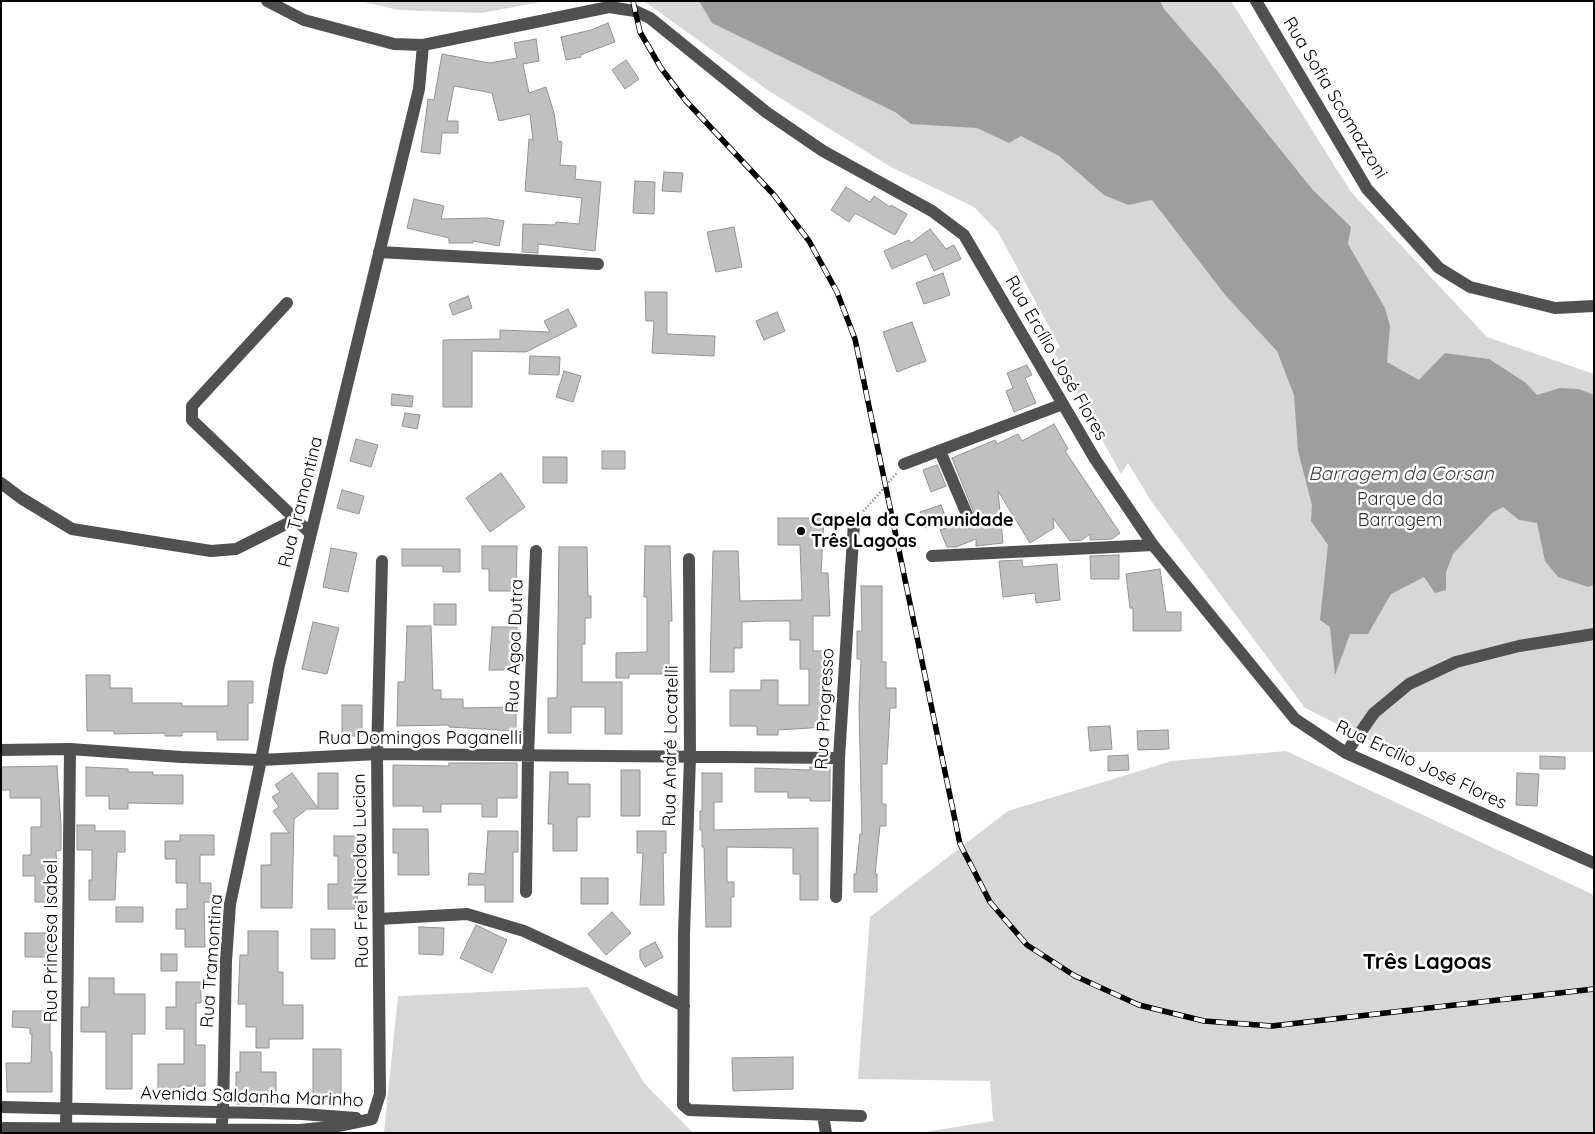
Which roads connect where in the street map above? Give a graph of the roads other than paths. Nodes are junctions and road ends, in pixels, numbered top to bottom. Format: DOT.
graph roads {
  1 [pos="267,1"];
  2 [pos="1256,1"];
  3 [pos="423,45"];
  4 [pos="379,252"];
  5 [pos="598,264"];
  6 [pos="287,303"];
  7 [pos="1594,306"];
  8 [pos="1063,404"];
  9 [pos="940,451"];
  10 [pos="901,468"];
  11 [pos="1,483"];
  12 [pos="968,517"];
  13 [pos="294,520"];
  14 [pos="854,522"];
  15 [pos="311,534"];
  16 [pos="1153,545"];
  17 [pos="536,551"];
  18 [pos="932,556"];
  19 [pos="689,559"];
  20 [pos="382,561"];
  21 [pos="1594,634"];
  22 [pos="70,748"];
  23 [pos="1,750"];
  24 [pos="1346,753"];
  25 [pos="377,754"];
  26 [pos="528,756"];
  27 [pos="690,757"];
  28 [pos="839,758"];
  29 [pos="261,760"];
  30 [pos="1594,864"];
  31 [pos="526,892"];
  32 [pos="836,898"];
  33 [pos="379,919"];
  34 [pos="684,1006"];
  35 [pos="1,1107"];
  36 [pos="68,1108"];
  37 [pos="223,1111"];
  38 [pos="823,1115"];
  39 [pos="861,1116"];
  40 [pos="372,1120"];
  41 [pos="1,1128"];
  42 [pos="66,1130"];
  43 [pos="221,1131"];
  44 [pos="826,1133"];
  1 -- 3 [label="street"];
  2 -- 7 [label="street, Rua Sofia Scomazzoni"];
  3 -- 4 [label="street, Rua Tramontina"];
  3 -- 8 [label="street, Rua Ercílio José Flores"];
  4 -- 5 [label="street"];
  4 -- 15 [label="street, Rua Tramontina"];
  6 -- 13 [label="street"];
  8 -- 9 [label="street"];
  8 -- 16 [label="street, Rua Ercílio José Flores"];
  9 -- 10 [label="street"];
  9 -- 12 [label="street"];
  11 -- 13 [label="street"];
  13 -- 15 [label="street"];
  14 -- 28 [label="street, Rua Progresso"];
  15 -- 29 [label="street, Rua Tramontina"];
  16 -- 18 [label="street"];
  16 -- 24 [label="street, Rua Ercílio José Flores"];
  17 -- 26 [label="street, Rua Agoa Dutra"];
  19 -- 27 [label="street, Rua André Locatelli"];
  20 -- 25 [label="street, Rua Frei Nicolau Lucian"];
  21 -- 24 [label="street"];
  22 -- 23 [label="street, Rua Domingos Paganelli"];
  22 -- 29 [label="street, Rua Domingos Paganelli"];
  22 -- 36 [label="street, Rua Princesa Isabel"];
  24 -- 30 [label="street, Rua Ercílio José Flores"];
  25 -- 26 [label="street, Rua Domingos Paganelli"];
  25 -- 29 [label="street, Rua Domingos Paganelli"];
  25 -- 33 [label="street, Rua Frei Nicolau Lucian"];
  26 -- 27 [label="street, Rua Domingos Paganelli"];
  26 -- 31 [label="street, Rua Agoa Dutra"];
  27 -- 28 [label="street, Rua Domingos Paganelli"];
  27 -- 34 [label="street, Rua André Locatelli"];
  28 -- 32 [label="street, Rua Progresso"];
  29 -- 37 [label="street, Rua Tramontina"];
  33 -- 34 [label="street"];
  33 -- 40 [label="street, Rua Frei Nicolau Lucian"];
  34 -- 38 [label="street, Rua André Locatelli"];
  35 -- 36 [label="street, Avenida Saldanha Marinho"];
  36 -- 37 [label="street, Avenida Saldanha Marinho"];
  36 -- 42 [label="street, Rua Princesa Isabel"];
  37 -- 40 [label="street, Avenida Saldanha Marinho"];
  37 -- 43 [label="street, Rua Tramontina"];
  38 -- 39 [label="street"];
  38 -- 44 [label="street"];
  40 -- 43 [label="street, Avenida Saldanha Marinho"];
  41 -- 42 [label="street, Avenida Saldanha Marinho"];
  42 -- 43 [label="street, Avenida Saldanha Marinho"];
}
